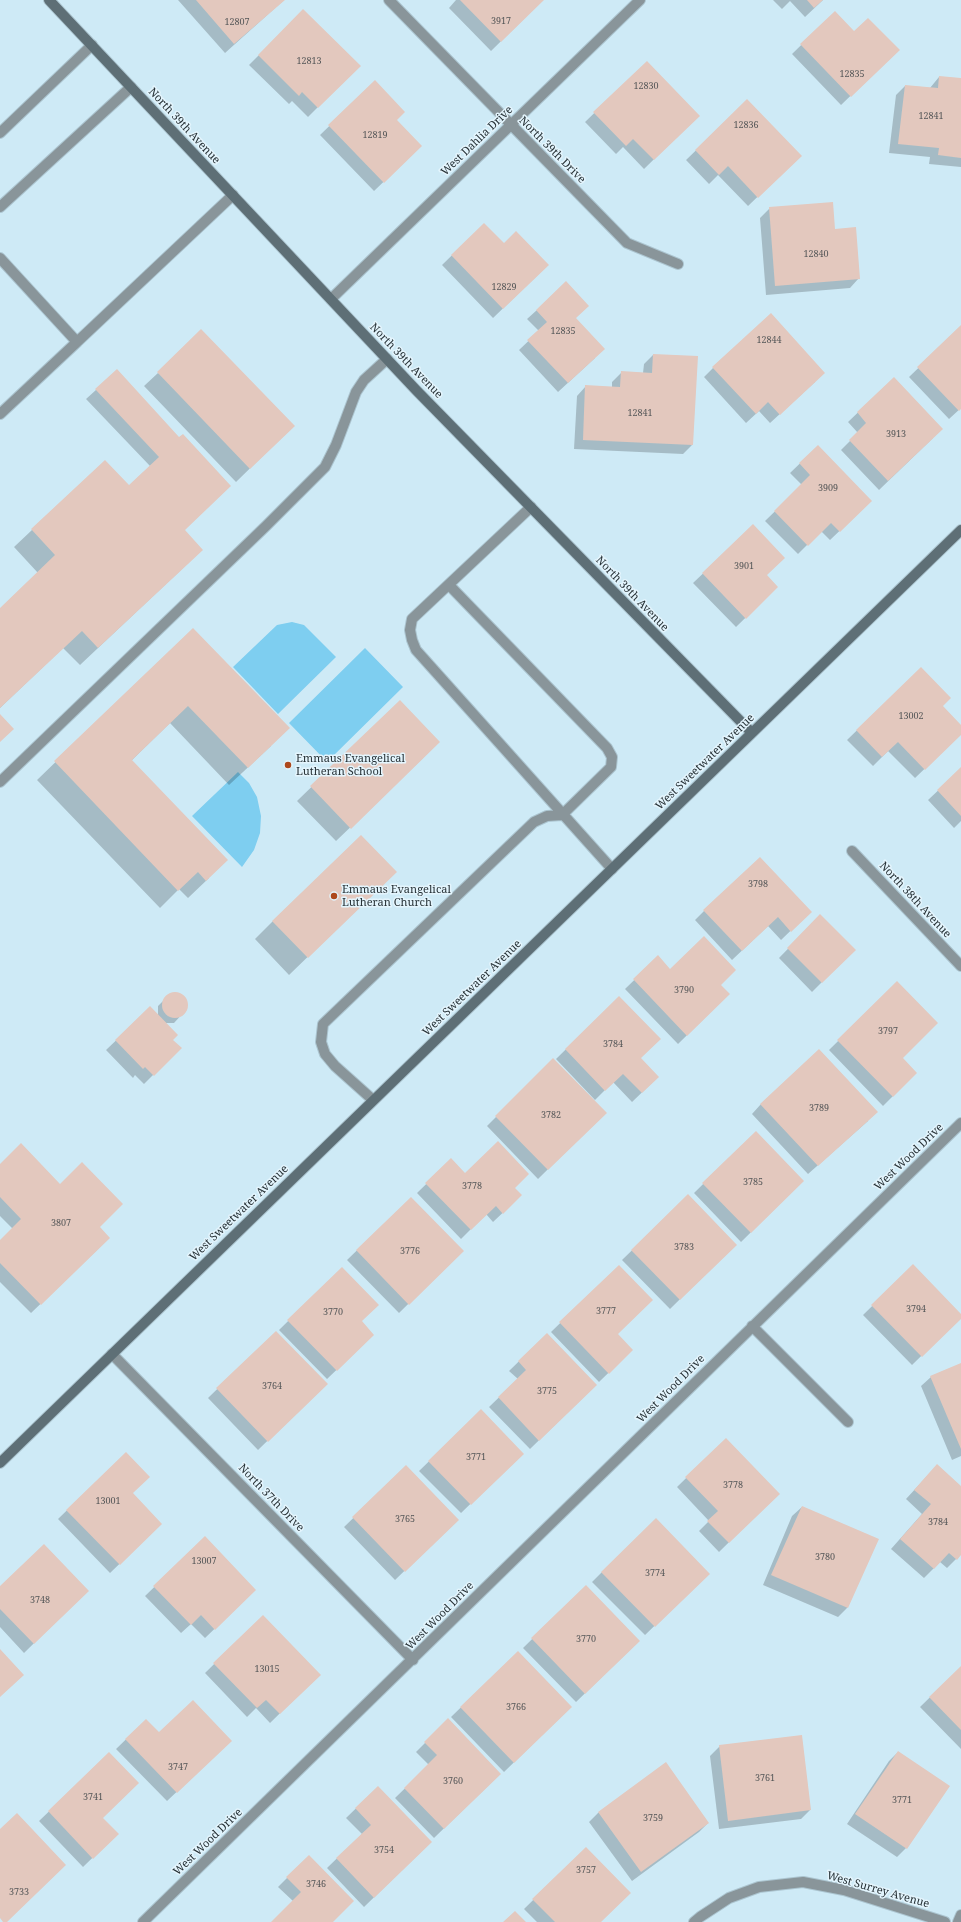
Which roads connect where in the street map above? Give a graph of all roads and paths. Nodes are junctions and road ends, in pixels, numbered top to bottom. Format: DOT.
graph roads {
  1 [pos="49,0"];
  2 [pos="389,0"];
  3 [pos="640,0"];
  4 [pos="92,45"];
  5 [pos="131,87"];
  6 [pos="511,126"];
  7 [pos="0,133"];
  8 [pos="233,195"];
  9 [pos="0,207"];
  10 [pos="0,258"];
  11 [pos="678,264"];
  12 [pos="331,300"];
  13 [pos="77,342"];
  14 [pos="387,359"];
  15 [pos="0,414"];
  16 [pos="531,507"];
  17 [pos="961,530"];
  18 [pos="449,585"];
  19 [pos="752,733"];
  20 [pos="0,782"];
  21 [pos="562,814"];
  22 [pos="852,851"];
  23 [pos="612,869"];
  24 [pos="961,966"];
  25 [pos="373,1100"];
  26 [pos="961,1123"];
  27 [pos="752,1326"];
  28 [pos="112,1354"];
  29 [pos="848,1422"];
  30 [pos="0,1463"];
  31 [pos="413,1660"];
  32 [pos="961,1915"];
  33 [pos="143,1922"];
  34 [pos="694,1922"];
  35 [pos="945,1922"];
  36 [pos="958,1922"];
  1 -- 4 [label="street, North 39th Avenue"];
  2 -- 6 [label="street, North 39th Drive"];
  3 -- 6 [label="street, West Dahlia Drive"];
  4 -- 5 [label="street, North 39th Avenue"];
  4 -- 7 [label="street"];
  5 -- 8 [label="street, North 39th Avenue"];
  5 -- 9 [label="street"];
  6 -- 11 [label="street, North 39th Drive"];
  6 -- 12 [label="street, West Dahlia Drive"];
  8 -- 12 [label="street, North 39th Avenue"];
  8 -- 13 [label="street"];
  10 -- 13 [label="street"];
  12 -- 14 [label="street, North 39th Avenue"];
  13 -- 15 [label="street"];
  14 -- 16 [label="street, North 39th Avenue"];
  14 -- 20 [label="street"];
  16 -- 18 [label="street"];
  16 -- 19 [label="street, North 39th Avenue"];
  17 -- 19 [label="street, West Sweetwater Avenue"];
  18 -- 21 [label="street"];
  18 -- 21 [label="street"];
  19 -- 23 [label="street, West Sweetwater Avenue"];
  21 -- 23 [label="street"];
  21 -- 25 [label="street"];
  22 -- 24 [label="street, North 38th Avenue"];
  23 -- 25 [label="street, West Sweetwater Avenue"];
  25 -- 28 [label="street, West Sweetwater Avenue"];
  26 -- 27 [label="street, West Wood Drive"];
  27 -- 29 [label="street"];
  27 -- 31 [label="street, West Wood Drive"];
  28 -- 30 [label="street, West Sweetwater Avenue"];
  28 -- 31 [label="street, North 37th Drive"];
  31 -- 33 [label="street, West Wood Drive"];
  32 -- 36 [label="street"];
  34 -- 35 [label="street, West Surrey Avenue"];
}
